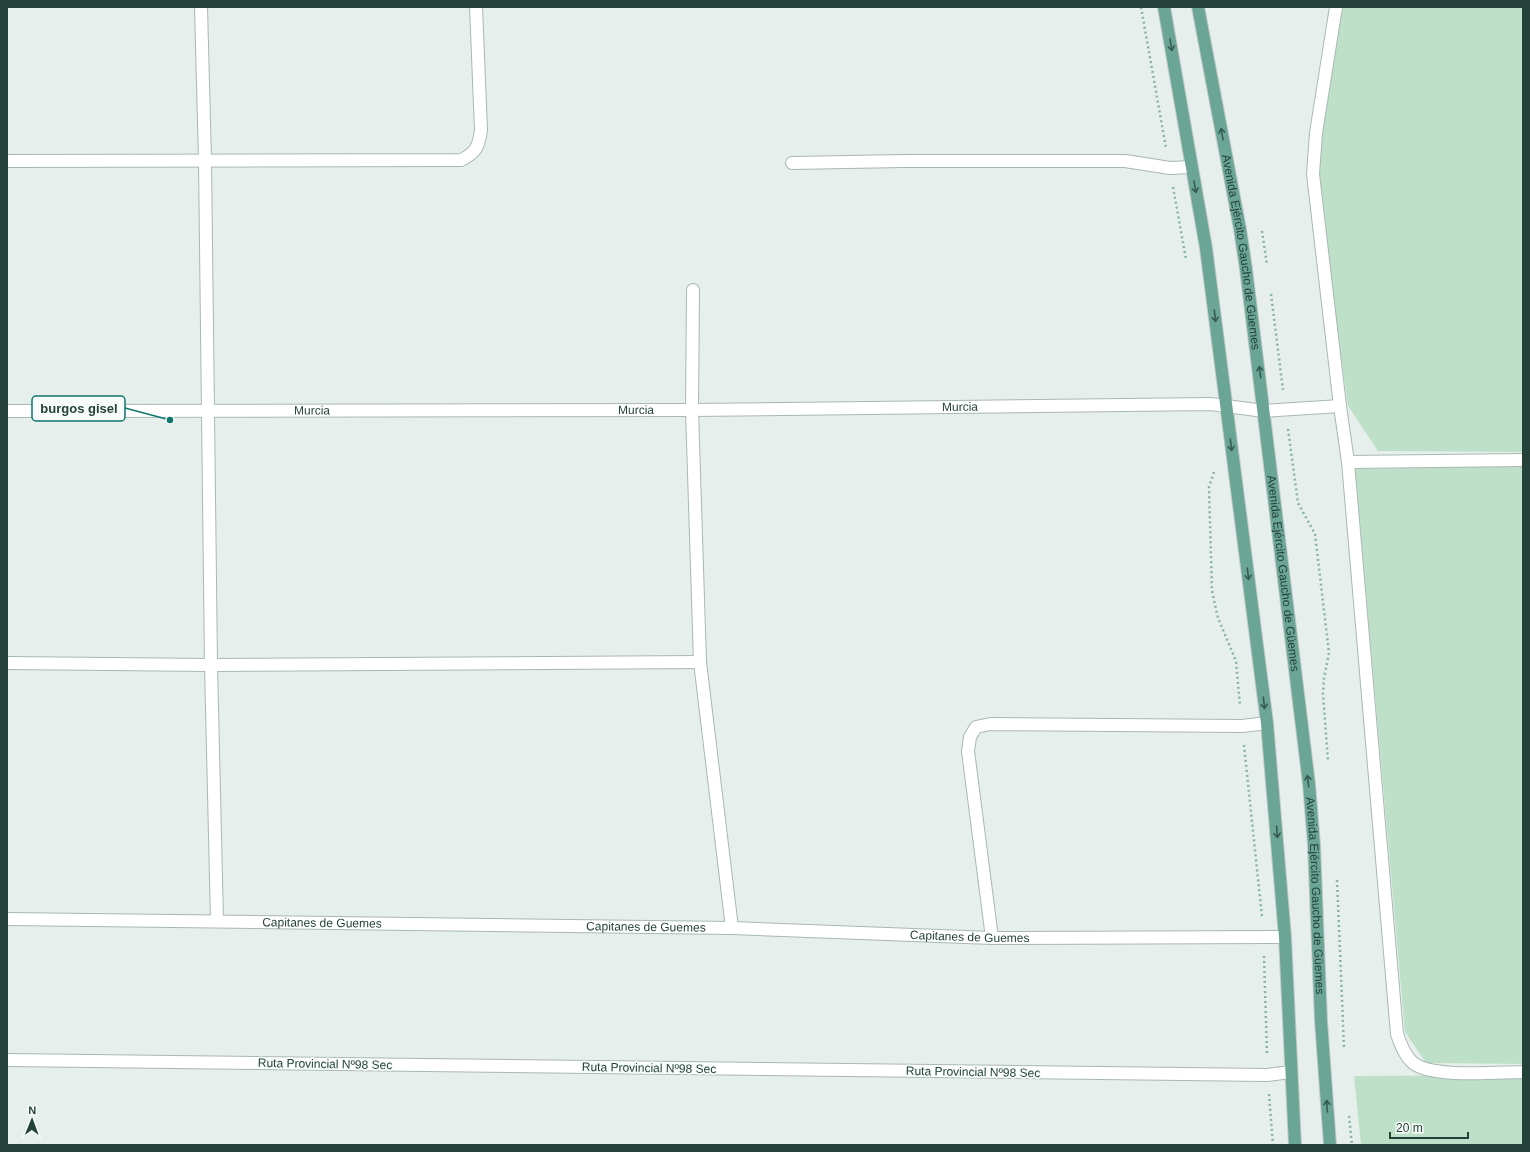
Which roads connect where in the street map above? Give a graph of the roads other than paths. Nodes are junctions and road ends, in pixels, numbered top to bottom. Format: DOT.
graph roads {
  1 [pos="201,7"];
  2 [pos="476,7"];
  3 [pos="1164,7"];
  4 [pos="1198,7"];
  5 [pos="1336,7"];
  6 [pos="205,160"];
  7 [pos="7,161"];
  8 [pos="792,163"];
  9 [pos="1191,167"];
  10 [pos="693,290"];
  11 [pos="1226,406"];
  12 [pos="1340,406"];
  13 [pos="208,410"];
  14 [pos="692,410"];
  15 [pos="7,411"];
  16 [pos="1264,411"];
  17 [pos="1523,460"];
  18 [pos="1348,462"];
  19 [pos="700,662"];
  20 [pos="7,663"];
  21 [pos="211,665"];
  22 [pos="1267,723"];
  23 [pos="7,919"];
  24 [pos="217,921"];
  25 [pos="732,928"];
  26 [pos="1285,937"];
  27 [pos="992,938"];
  28 [pos="7,1060"];
  29 [pos="1291,1072"];
  30 [pos="1523,1072"];
  31 [pos="1295,1145"];
  32 [pos="1330,1145"];
  1 -- 6 [label="street"];
  2 -- 6 [label="street"];
  3 -- 9 [label="main road, one-way"];
  16 -- 4 [label="main road, Avenida Ejército Gaucho de Güemes, one-way"];
  5 -- 12 [label="street"];
  6 -- 7 [label="street"];
  6 -- 13 [label="street"];
  8 -- 9 [label="street"];
  9 -- 11 [label="main road, one-way"];
  10 -- 14 [label="street"];
  11 -- 14 [label="street, Murcia"];
  11 -- 16 [label="street, Murcia"];
  11 -- 22 [label="main road, one-way"];
  12 -- 16 [label="street, Murcia"];
  12 -- 18 [label="street"];
  13 -- 14 [label="street, Murcia"];
  13 -- 15 [label="street, Murcia"];
  13 -- 21 [label="street"];
  14 -- 19 [label="street"];
  32 -- 16 [label="main road, Avenida Ejército Gaucho de Güemes, one-way"];
  17 -- 18 [label="street"];
  18 -- 30 [label="street"];
  19 -- 21 [label="street"];
  19 -- 25 [label="street"];
  20 -- 21 [label="street"];
  21 -- 24 [label="street"];
  22 -- 26 [label="main road, one-way"];
  22 -- 27 [label="street"];
  23 -- 24 [label="street, Capitanes de Guemes"];
  24 -- 25 [label="street, Capitanes de Guemes"];
  25 -- 27 [label="street, Capitanes de Guemes"];
  26 -- 27 [label="street, Capitanes de Guemes"];
  26 -- 29 [label="main road"];
  28 -- 29 [label="street, Ruta Provincial Nº98 Sec"];
  29 -- 31 [label="main road"];
}
